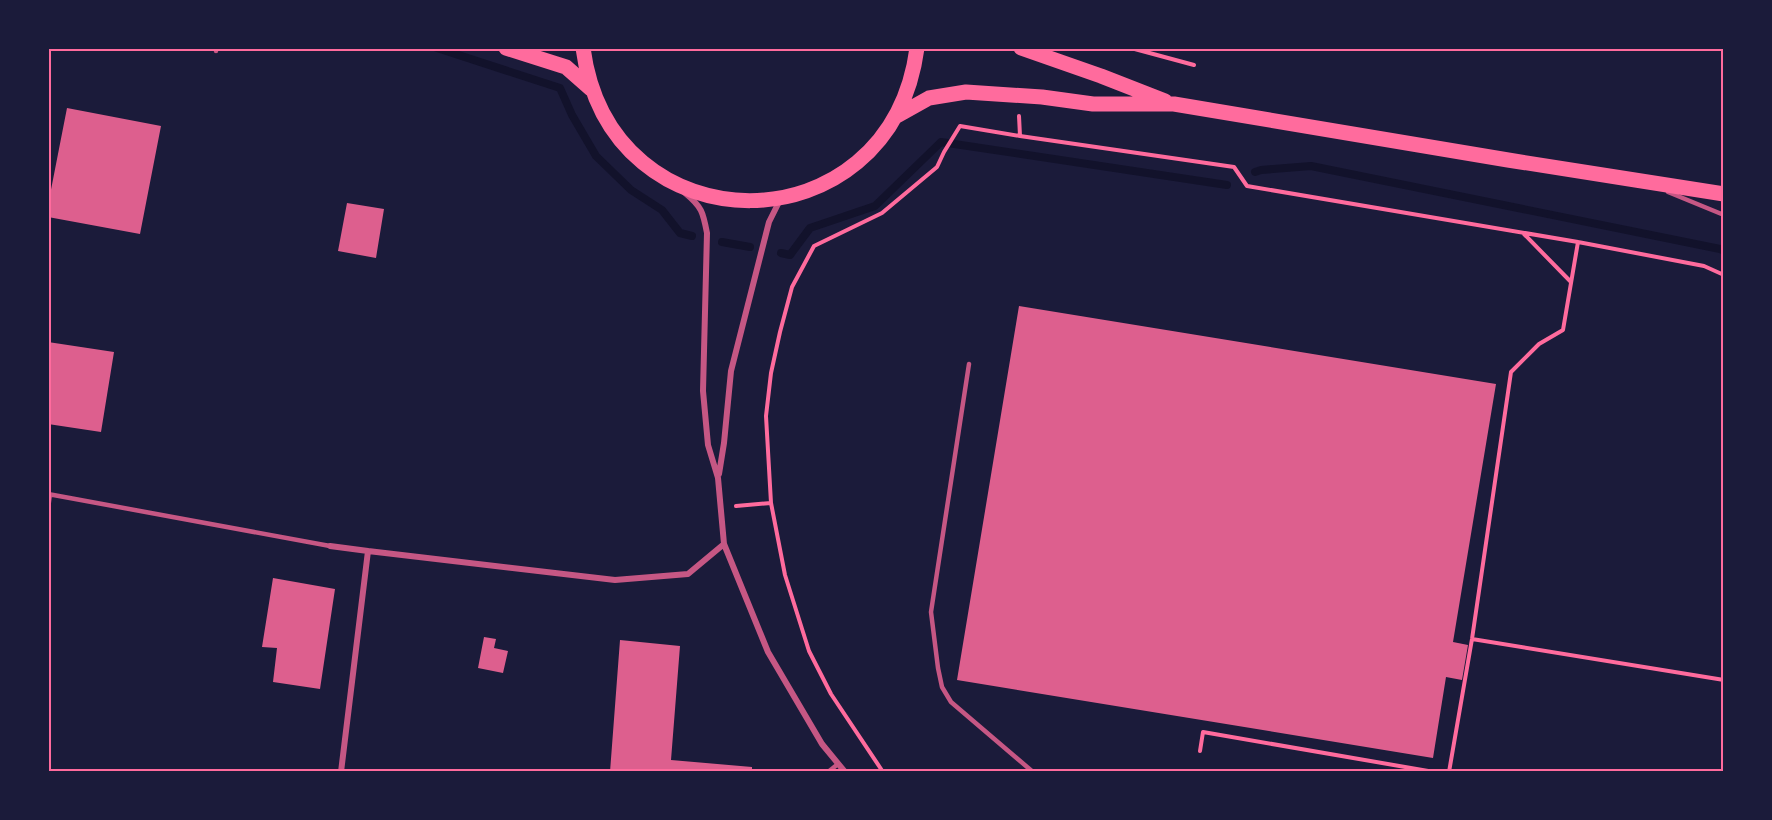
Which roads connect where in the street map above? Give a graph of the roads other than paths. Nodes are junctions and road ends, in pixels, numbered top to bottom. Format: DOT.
graph roads {
  1 [pos="506,48"];
  2 [pos="583,48"];
  3 [pos="917,48"];
  4 [pos="1021,48"];
  5 [pos="591,89"];
  6 [pos="1174,104"];
  7 [pos="895,117"];
  8 [pos="1641,180"];
  9 [pos="674,183"];
  10 [pos="1724,194"];
  11 [pos="781,198"];
  12 [pos="1724,215"];
  13 [pos="969,364"];
  14 [pos="718,478"];
  15 [pos="49,494"];
  16 [pos="48,510"];
  17 [pos="724,544"];
  18 [pos="330,546"];
  19 [pos="368,550"];
  20 [pos="838,764"];
  21 [pos="341,772"];
  22 [pos="828,772"];
  23 [pos="845,772"];
  24 [pos="1033,772"];
  1 -- 5 [label="main road"];
  2 -- 5 [label="main road"];
  3 -- 7 [label="main road"];
  4 -- 6 [label="main road"];
  5 -- 9 [label="main road"];
  6 -- 7 [label="main road"];
  6 -- 8 [label="main road"];
  7 -- 11 [label="main road"];
  8 -- 10 [label="main road"];
  8 -- 12 [label="lane"];
  9 -- 11 [label="main road"];
  9 -- 14 [label="street"];
  11 -- 14 [label="street"];
  13 -- 24 [label="lane"];
  14 -- 17 [label="street"];
  15 -- 16 [label="lane"];
  15 -- 18 [label="lane"];
  17 -- 19 [label="street"];
  17 -- 20 [label="street"];
  18 -- 19 [label="street"];
  19 -- 21 [label="street"];
  20 -- 22 [label="lane"];
  20 -- 23 [label="street"];
}
